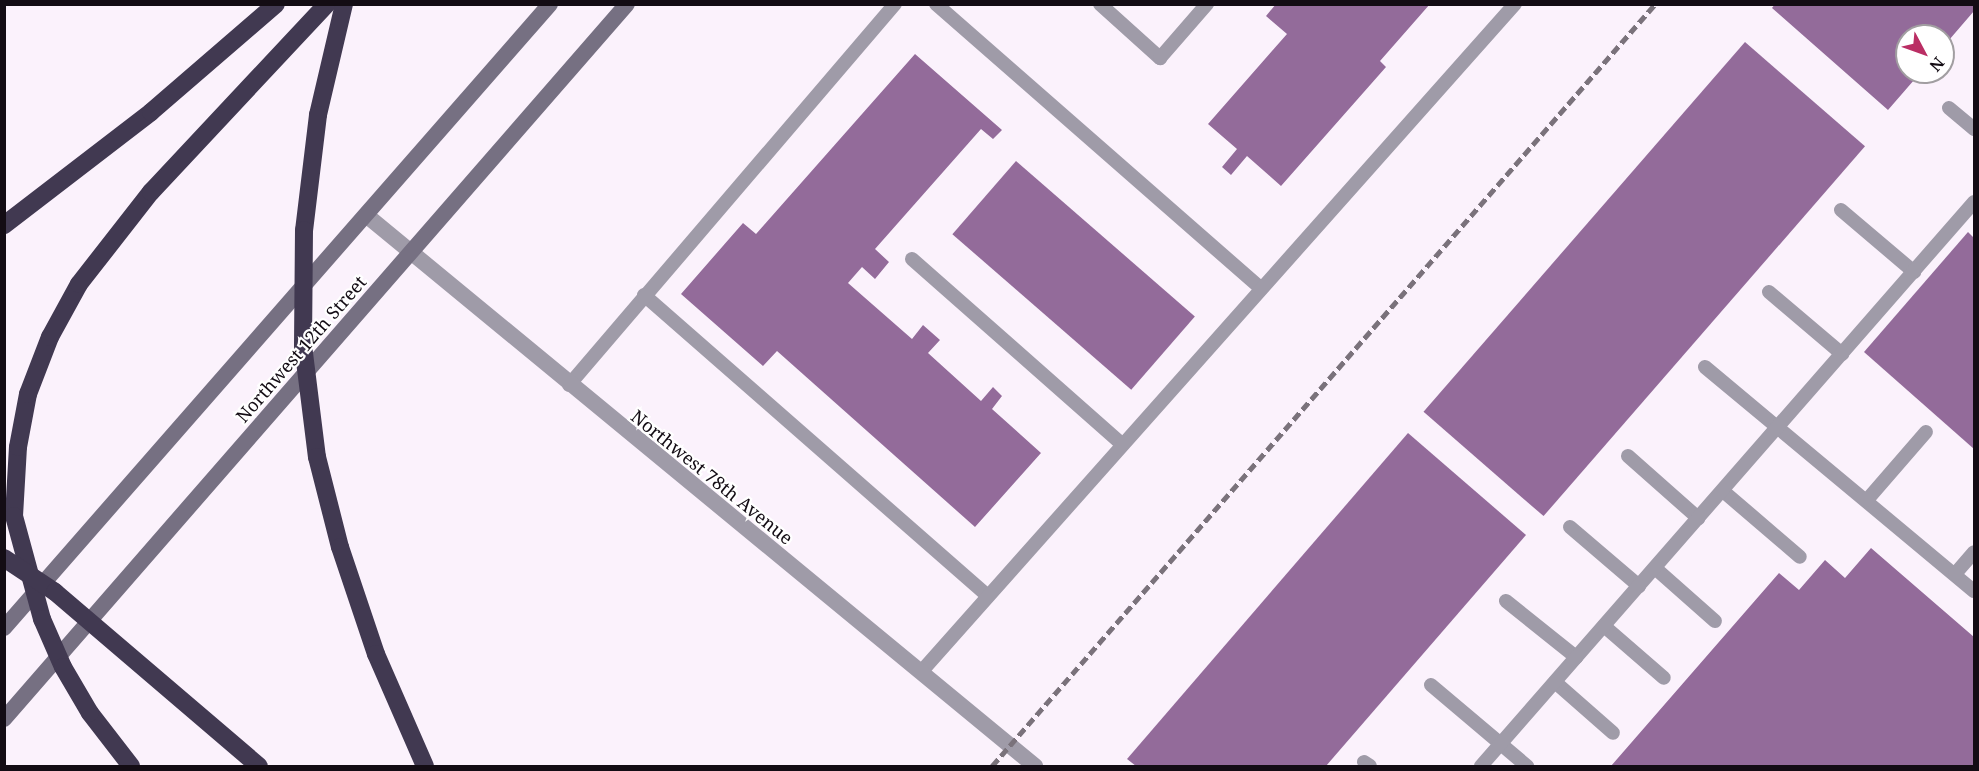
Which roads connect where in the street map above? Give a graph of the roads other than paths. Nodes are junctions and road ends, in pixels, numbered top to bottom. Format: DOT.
graph roads {
  1 [pos="276,4"];
  2 [pos="327,4"];
  3 [pos="344,4"];
  4 [pos="550,4"];
  5 [pos="627,4"];
  6 [pos="895,4"];
  7 [pos="936,4"];
  8 [pos="1100,4"];
  9 [pos="1207,4"];
  10 [pos="1515,4"];
  11 [pos="1949,108"];
  12 [pos="1974,129"];
  13 [pos="1974,202"];
  14 [pos="1840,210"];
  15 [pos="366,215"];
  16 [pos="4,225"];
  17 [pos="411,253"];
  18 [pos="912,259"];
  19 [pos="1914,272"];
  20 [pos="1260,288"];
  21 [pos="1769,292"];
  22 [pos="644,296"];
  23 [pos="1842,354"];
  24 [pos="1705,367"];
  25 [pos="569,385"];
  26 [pos="1780,426"];
  27 [pos="1926,432"];
  28 [pos="1122,444"];
  29 [pos="1628,456"];
  30 [pos="1723,491"];
  31 [pos="1867,500"];
  32 [pos="1698,518"];
  33 [pos="1570,526"];
  34 [pos="1974,552"];
  35 [pos="1800,557"];
  36 [pos="4,558"];
  37 [pos="1654,568"];
  38 [pos="1955,574"];
  39 [pos="1639,586"];
  40 [pos="1974,591"];
  41 [pos="988,596"];
  42 [pos="1506,601"];
  43 [pos="1715,621"];
  44 [pos="1604,626"];
  45 [pos="4,628"];
  46 [pos="1576,657"];
  47 [pos="921,672"];
  48 [pos="1664,678"];
  49 [pos="1555,682"];
  50 [pos="1431,685"];
  51 [pos="4,719"];
  52 [pos="1613,733"];
  53 [pos="1501,744"];
  54 [pos="131,766"];
  55 [pos="259,766"];
  56 [pos="425,766"];
  57 [pos="1035,766"];
  58 [pos="1481,766"];
  59 [pos="1527,766"];
  1 -- 16 [label="highway"];
  2 -- 54 [label="highway, bridge"];
  3 -- 56 [label="highway, bridge"];
  4 -- 15 [label="main road"];
  5 -- 17 [label="main road, Northwest 12th Street"];
  6 -- 22 [label="lane"];
  7 -- 20 [label="lane"];
  8 -- 9 [label="lane"];
  10 -- 20 [label="lane"];
  11 -- 12 [label="lane"];
  13 -- 19 [label="lane"];
  14 -- 19 [label="lane"];
  15 -- 17 [label="street, Northwest 78th Avenue"];
  15 -- 45 [label="main road"];
  17 -- 25 [label="street, Northwest 78th Avenue"];
  17 -- 51 [label="main road, Northwest 12th Street"];
  18 -- 28 [label="lane"];
  19 -- 23 [label="lane"];
  20 -- 28 [label="lane"];
  21 -- 23 [label="lane"];
  22 -- 25 [label="lane"];
  22 -- 41 [label="lane"];
  23 -- 26 [label="lane"];
  24 -- 26 [label="lane"];
  25 -- 47 [label="street, Northwest 78th Avenue"];
  26 -- 30 [label="lane"];
  26 -- 31 [label="lane"];
  27 -- 31 [label="lane"];
  28 -- 41 [label="lane"];
  29 -- 32 [label="lane"];
  30 -- 32 [label="lane"];
  30 -- 35 [label="lane"];
  31 -- 38 [label="lane"];
  32 -- 37 [label="lane"];
  33 -- 39 [label="lane"];
  34 -- 38 [label="lane"];
  36 -- 55 [label="highway, bridge"];
  37 -- 39 [label="lane"];
  37 -- 43 [label="lane"];
  38 -- 40 [label="lane"];
  39 -- 44 [label="lane"];
  41 -- 47 [label="lane"];
  42 -- 46 [label="lane"];
  44 -- 46 [label="lane"];
  44 -- 48 [label="lane"];
  46 -- 49 [label="lane"];
  47 -- 57 [label="street, Northwest 78th Avenue"];
  49 -- 52 [label="lane"];
  49 -- 53 [label="lane"];
  50 -- 53 [label="lane"];
  53 -- 58 [label="lane"];
  53 -- 59 [label="lane"];
}
